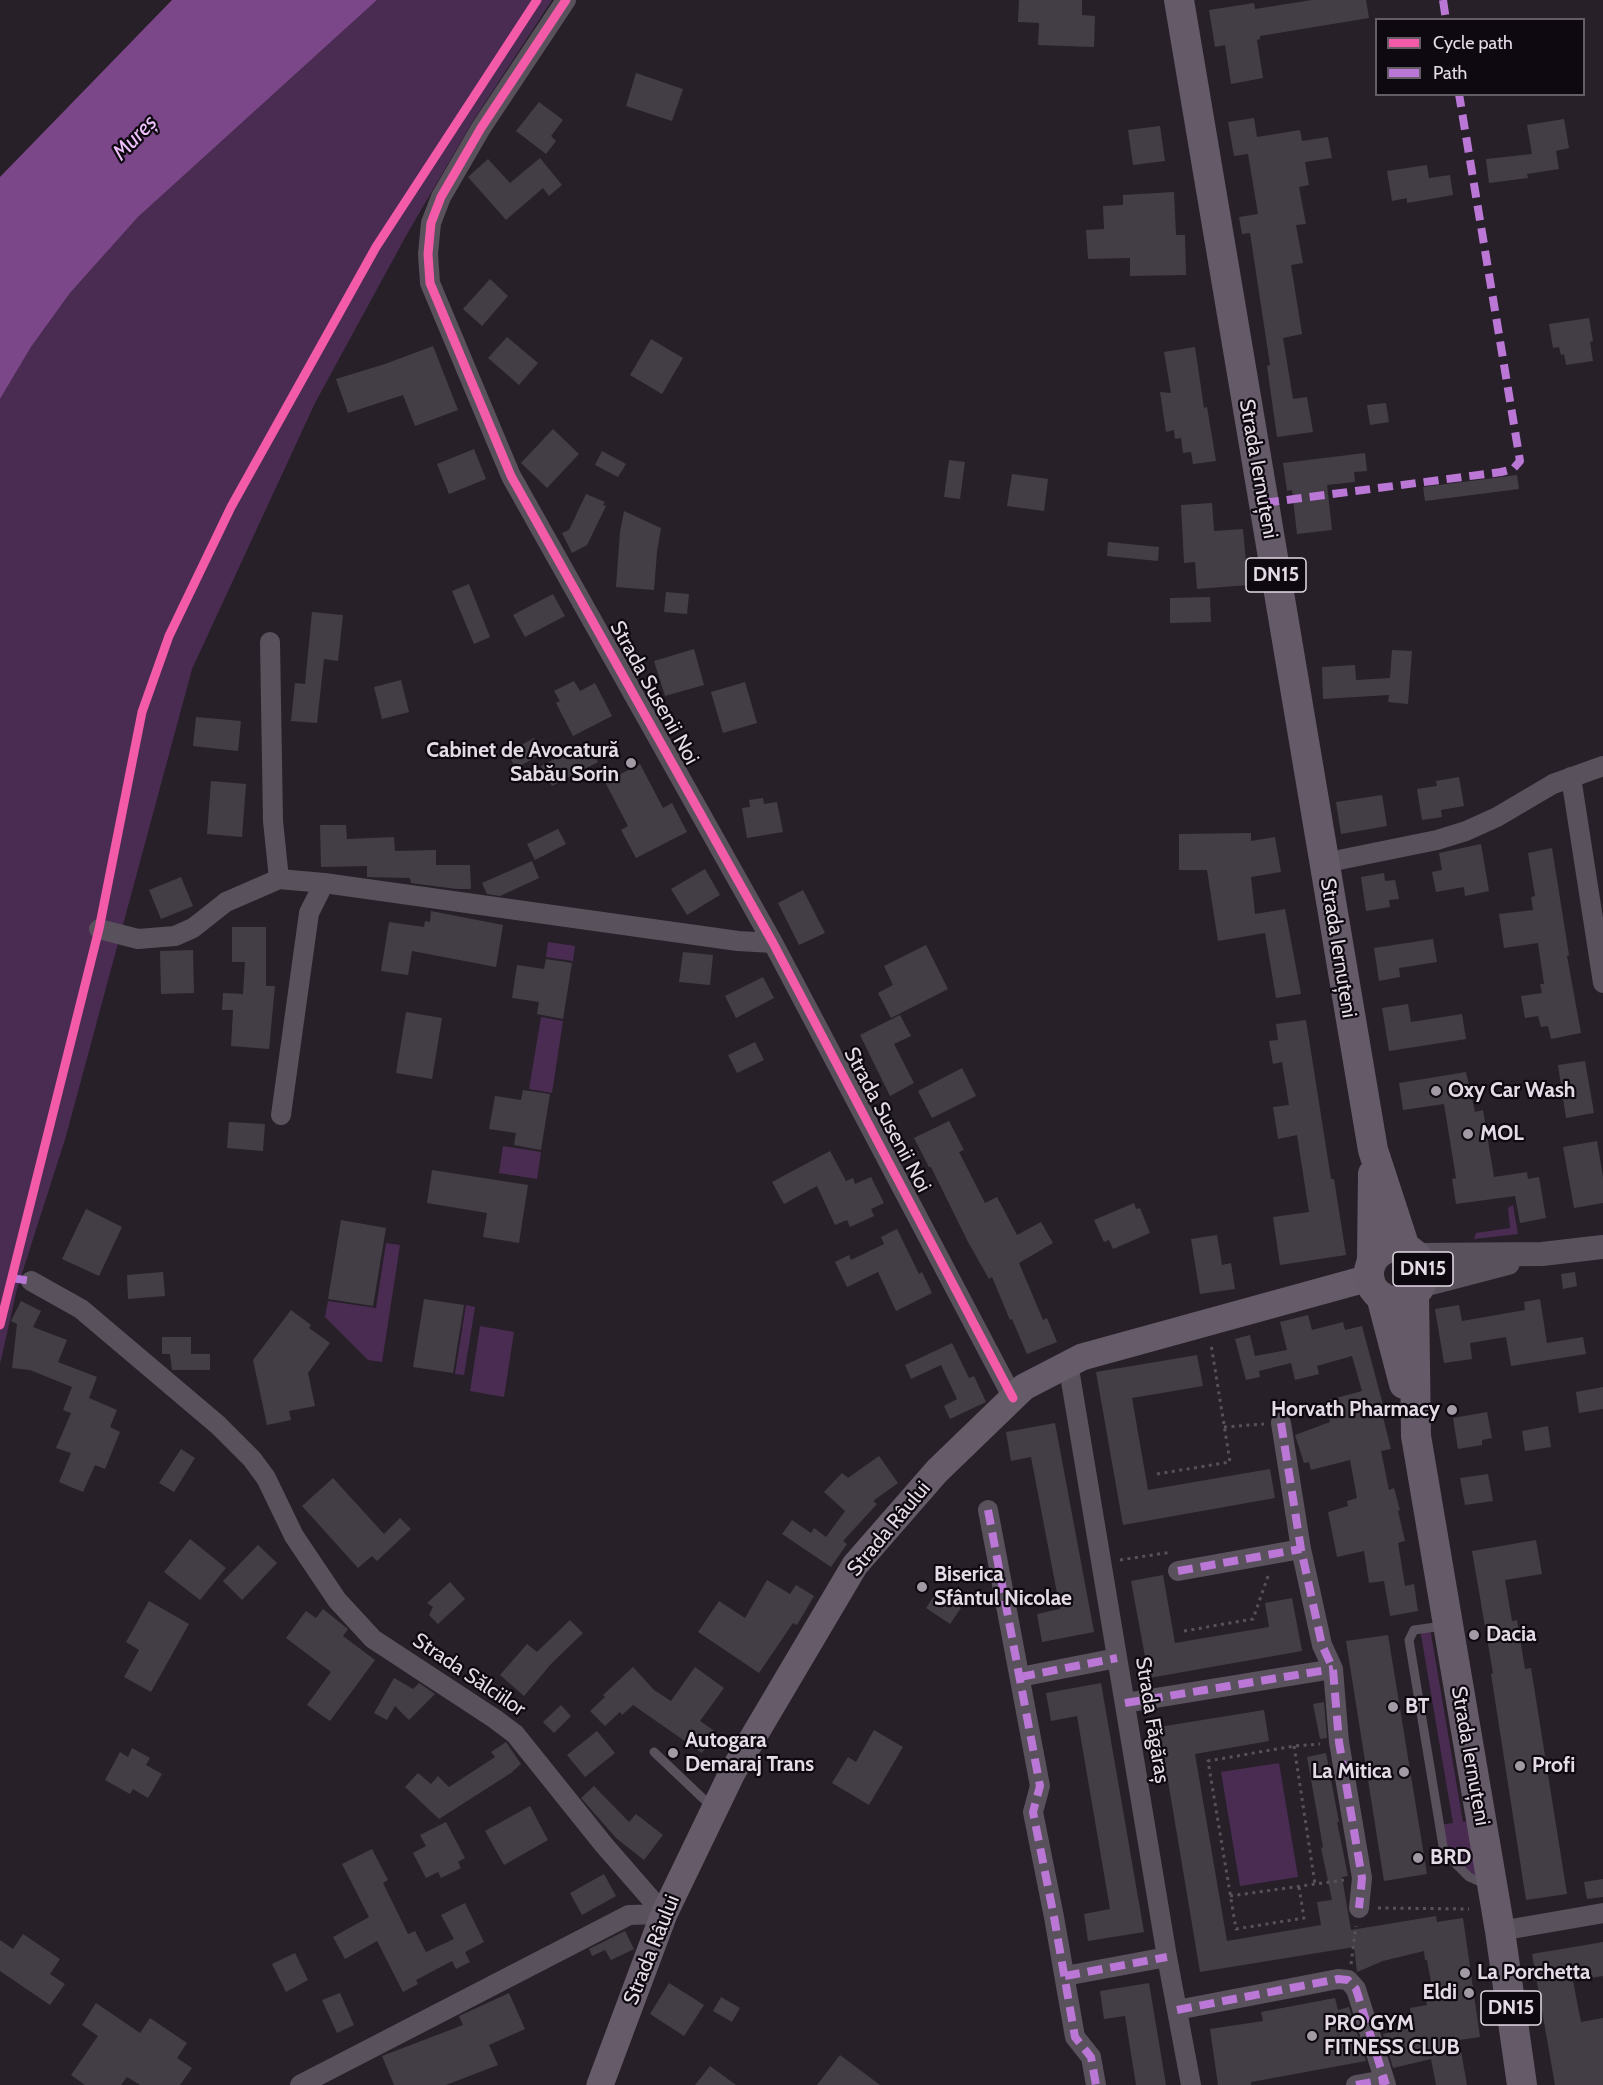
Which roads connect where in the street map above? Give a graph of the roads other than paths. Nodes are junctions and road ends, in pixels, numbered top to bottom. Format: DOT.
graph roads {
  1 [pos="566,0"];
  2 [pos="1179,0"];
  3 [pos="270,642"];
  4 [pos="1603,766"];
  5 [pos="1570,777"];
  6 [pos="1324,862"];
  7 [pos="279,879"];
  8 [pos="324,883"];
  9 [pos="99,929"];
  10 [pos="773,942"];
  11 [pos="1603,983"];
  12 [pos="281,1114"];
  13 [pos="1373,1150"];
  14 [pos="1603,1246"];
  15 [pos="1411,1251"];
  16 [pos="1542,1254"];
  17 [pos="1374,1278"];
  18 [pos="30,1281"];
  19 [pos="1417,1290"];
  20 [pos="1068,1363"];
  21 [pos="1013,1398"];
  22 [pos="1281,1423"];
  23 [pos="1415,1427"];
  24 [pos="988,1510"];
  25 [pos="1301,1549"];
  26 [pos="1178,1570"];
  27 [pos="1448,1625"];
  28 [pos="1117,1658"];
  29 [pos="1333,1669"];
  30 [pos="1020,1677"];
  31 [pos="1125,1703"];
  32 [pos="654,1752"];
  33 [pos="715,1809"];
  34 [pos="1493,1888"];
  35 [pos="1359,1908"];
  36 [pos="1603,1913"];
  37 [pos="664,1914"];
  38 [pos="1500,1931"];
  39 [pos="1167,1957"];
  40 [pos="1065,1976"];
  41 [pos="1177,2010"];
  42 [pos="1385,2082"];
  43 [pos="300,2085"];
  44 [pos="600,2085"];
  45 [pos="1096,2085"];
  46 [pos="1191,2085"];
  47 [pos="1356,2085"];
  48 [pos="1522,2085"];
  1 -- 10 [label="street, Strada Susenii Noi"];
  2 -- 6 [label="main road, Strada Iernuțeni / DN15"];
  3 -- 7 [label="street"];
  4 -- 5 [label="street"];
  5 -- 6 [label="street"];
  5 -- 11 [label="street"];
  6 -- 13 [label="main road, Strada Iernuțeni / DN15"];
  7 -- 8 [label="street"];
  7 -- 9 [label="street"];
  8 -- 10 [label="street"];
  8 -- 12 [label="street"];
  10 -- 21 [label="street, Strada Susenii Noi"];
  13 -- 15 [label="main road, Strada Iernuțeni / DN15"];
  13 -- 17 [label="main road, Strada Iernuțeni / DN15"];
  14 -- 16 [label="street"];
  15 -- 16 [label="street"];
  15 -- 17 [label="main road, DN15"];
  15 -- 19 [label="main road, DN15"];
  16 -- 19 [label="street"];
  17 -- 19 [label="main road, DN15"];
  17 -- 20 [label="main road, Strada Râului"];
  17 -- 23 [label="main road, Strada Iernuțeni / DN15"];
  18 -- 37 [label="street, Strada Sălciilor"];
  19 -- 23 [label="main road, Strada Iernuțeni / DN15"];
  20 -- 21 [label="main road, Strada Râului"];
  20 -- 28 [label="street, Strada Făgăraș"];
  21 -- 33 [label="main road, Strada Râului"];
  22 -- 25 [label="street"];
  23 -- 27 [label="main road, Strada Iernuțeni / DN15"];
  24 -- 30 [label="street"];
  25 -- 26 [label="street"];
  25 -- 29 [label="street"];
  27 -- 34 [label="main road, Strada Iernuțeni / DN15"];
  27 -- 34 [label="lane"];
  28 -- 30 [label="street"];
  28 -- 31 [label="street, Strada Făgăraș"];
  29 -- 31 [label="street"];
  29 -- 35 [label="street"];
  30 -- 40 [label="street"];
  31 -- 39 [label="street, Strada Făgăraș"];
  32 -- 33 [label="lane"];
  33 -- 37 [label="main road, Strada Râului"];
  34 -- 38 [label="main road, Strada Iernuțeni / DN15"];
  36 -- 38 [label="street"];
  37 -- 43 [label="street"];
  37 -- 44 [label="main road, Strada Râului"];
  38 -- 48 [label="main road, Strada Iernuțeni / DN15"];
  39 -- 40 [label="street"];
  39 -- 41 [label="street, Strada Făgăraș"];
  40 -- 45 [label="street"];
  41 -- 42 [label="street"];
  41 -- 46 [label="street, Strada Făgăraș"];
  42 -- 47 [label="street"];
}
